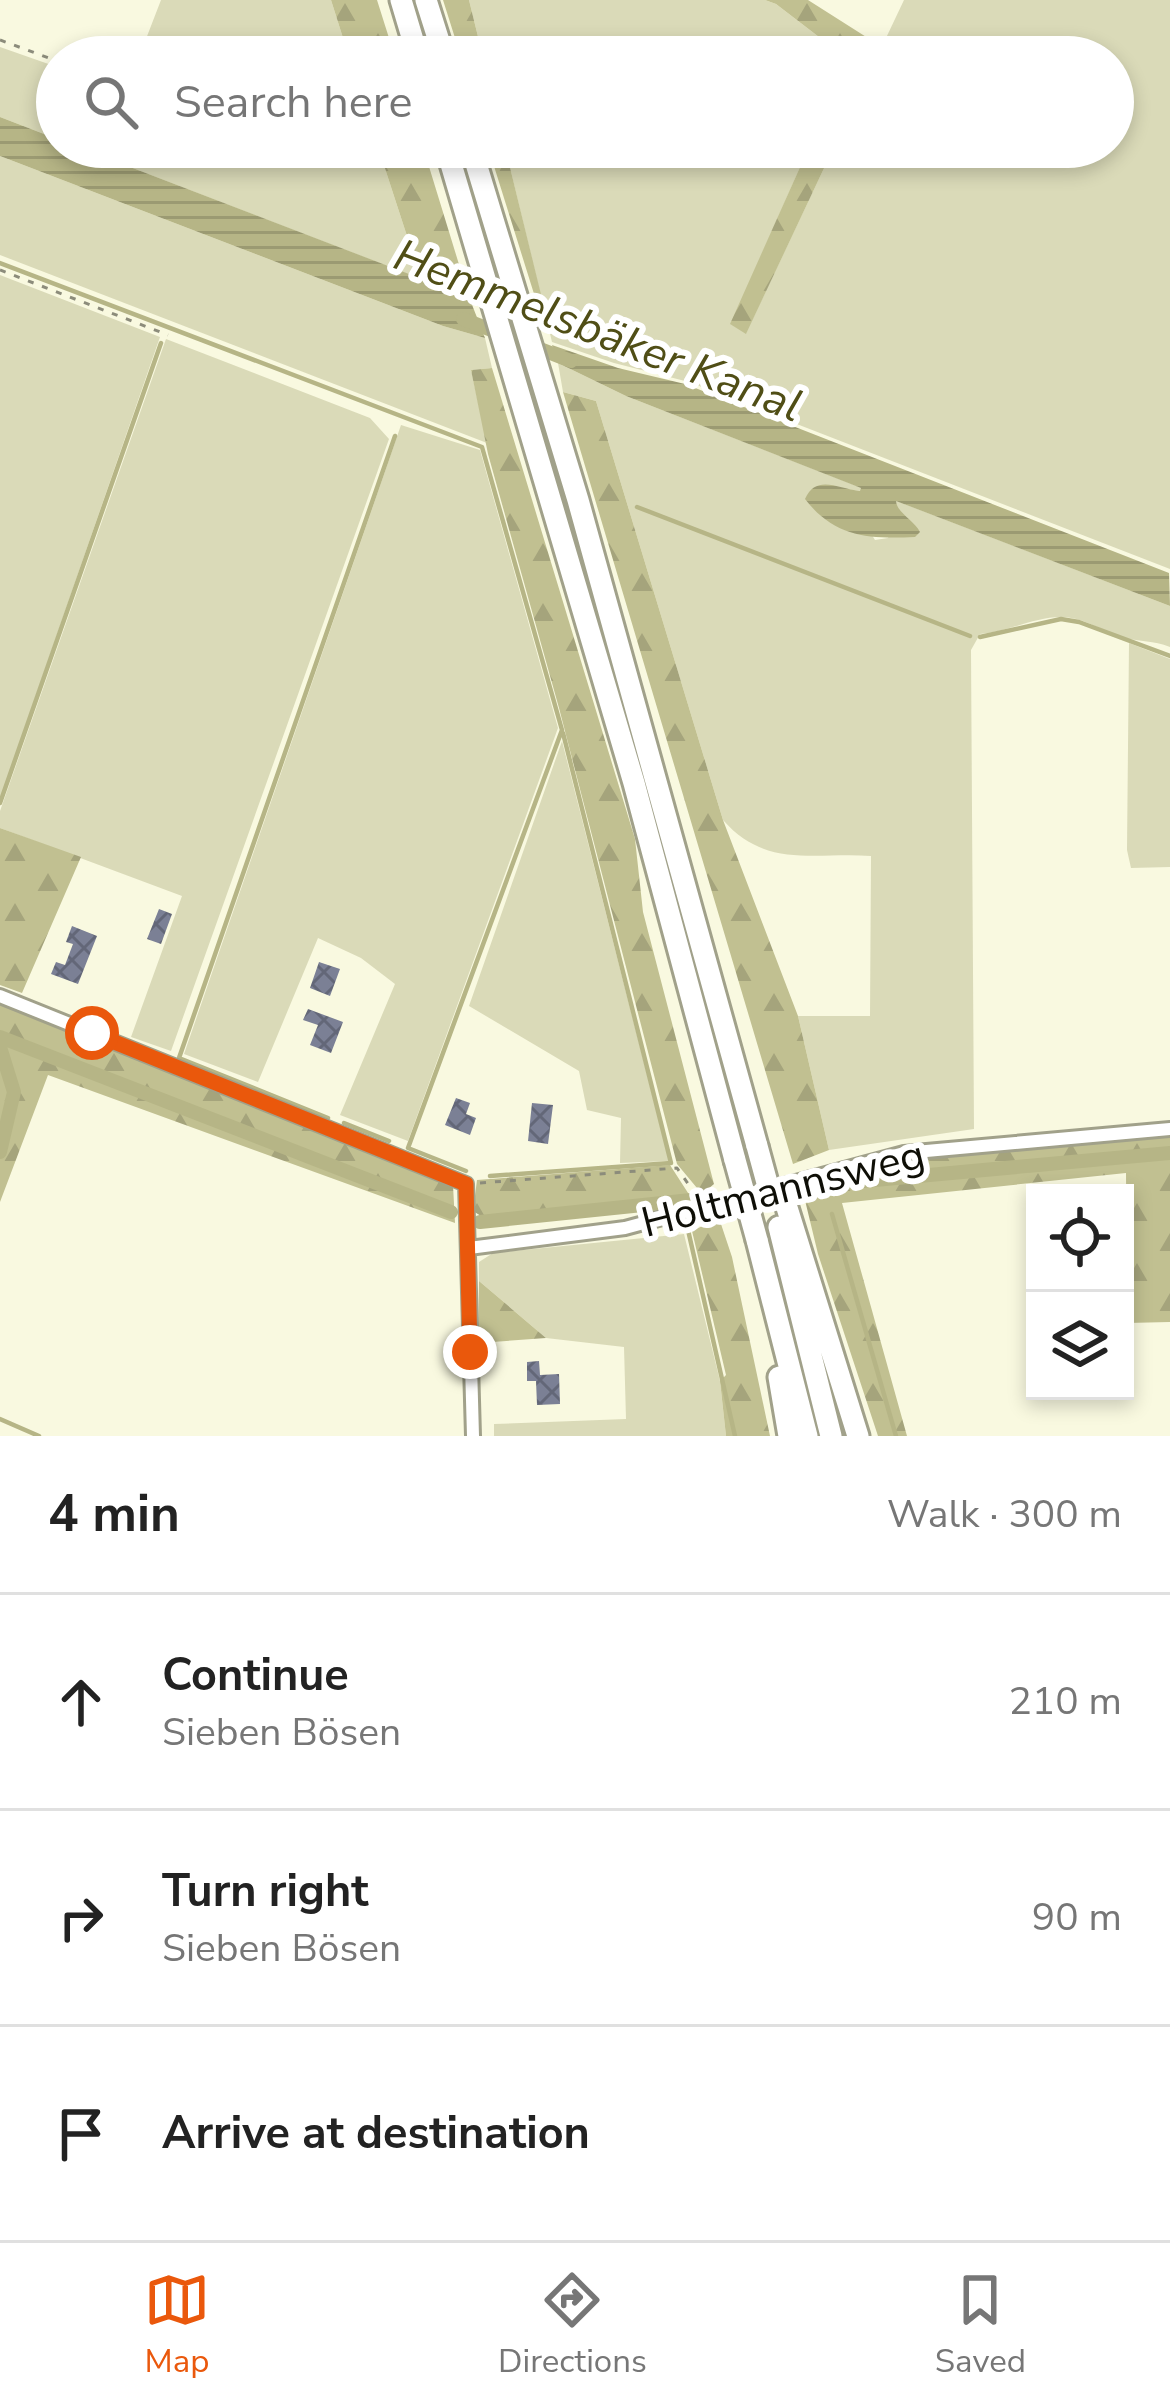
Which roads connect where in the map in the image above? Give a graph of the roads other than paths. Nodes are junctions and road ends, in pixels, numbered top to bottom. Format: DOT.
graph roads {
  1 [pos="401,0"];
  2 [pos="426,0"];
  3 [pos="412,36"];
  4 [pos="437,36"];
  5 [pos="452,168"];
  6 [pos="477,168"];
  7 [pos="0,996"];
  8 [pos="1170,1129"];
  9 [pos="778,1200"];
  10 [pos="757,1240"];
  11 [pos="469,1248"];
  12 [pos="473,1436"];
  13 [pos="789,1436"];
  14 [pos="807,1436"];
  15 [pos="831,1436"];
  16 [pos="858,1436"];
  1 -- 3 [label="highway"];
  2 -- 4 [label="highway"];
  5 -- 10 [label="highway, bridge"];
  6 -- 9 [label="highway, bridge"];
  7 -- 11 [label="street"];
  8 -- 11 [label="street, Holtmannsweg"];
  9 -- 15 [label="highway"];
  9 -- 16 [label="highway"];
  10 -- 13 [label="highway"];
  10 -- 14 [label="highway"];
  11 -- 12 [label="street"];
}
